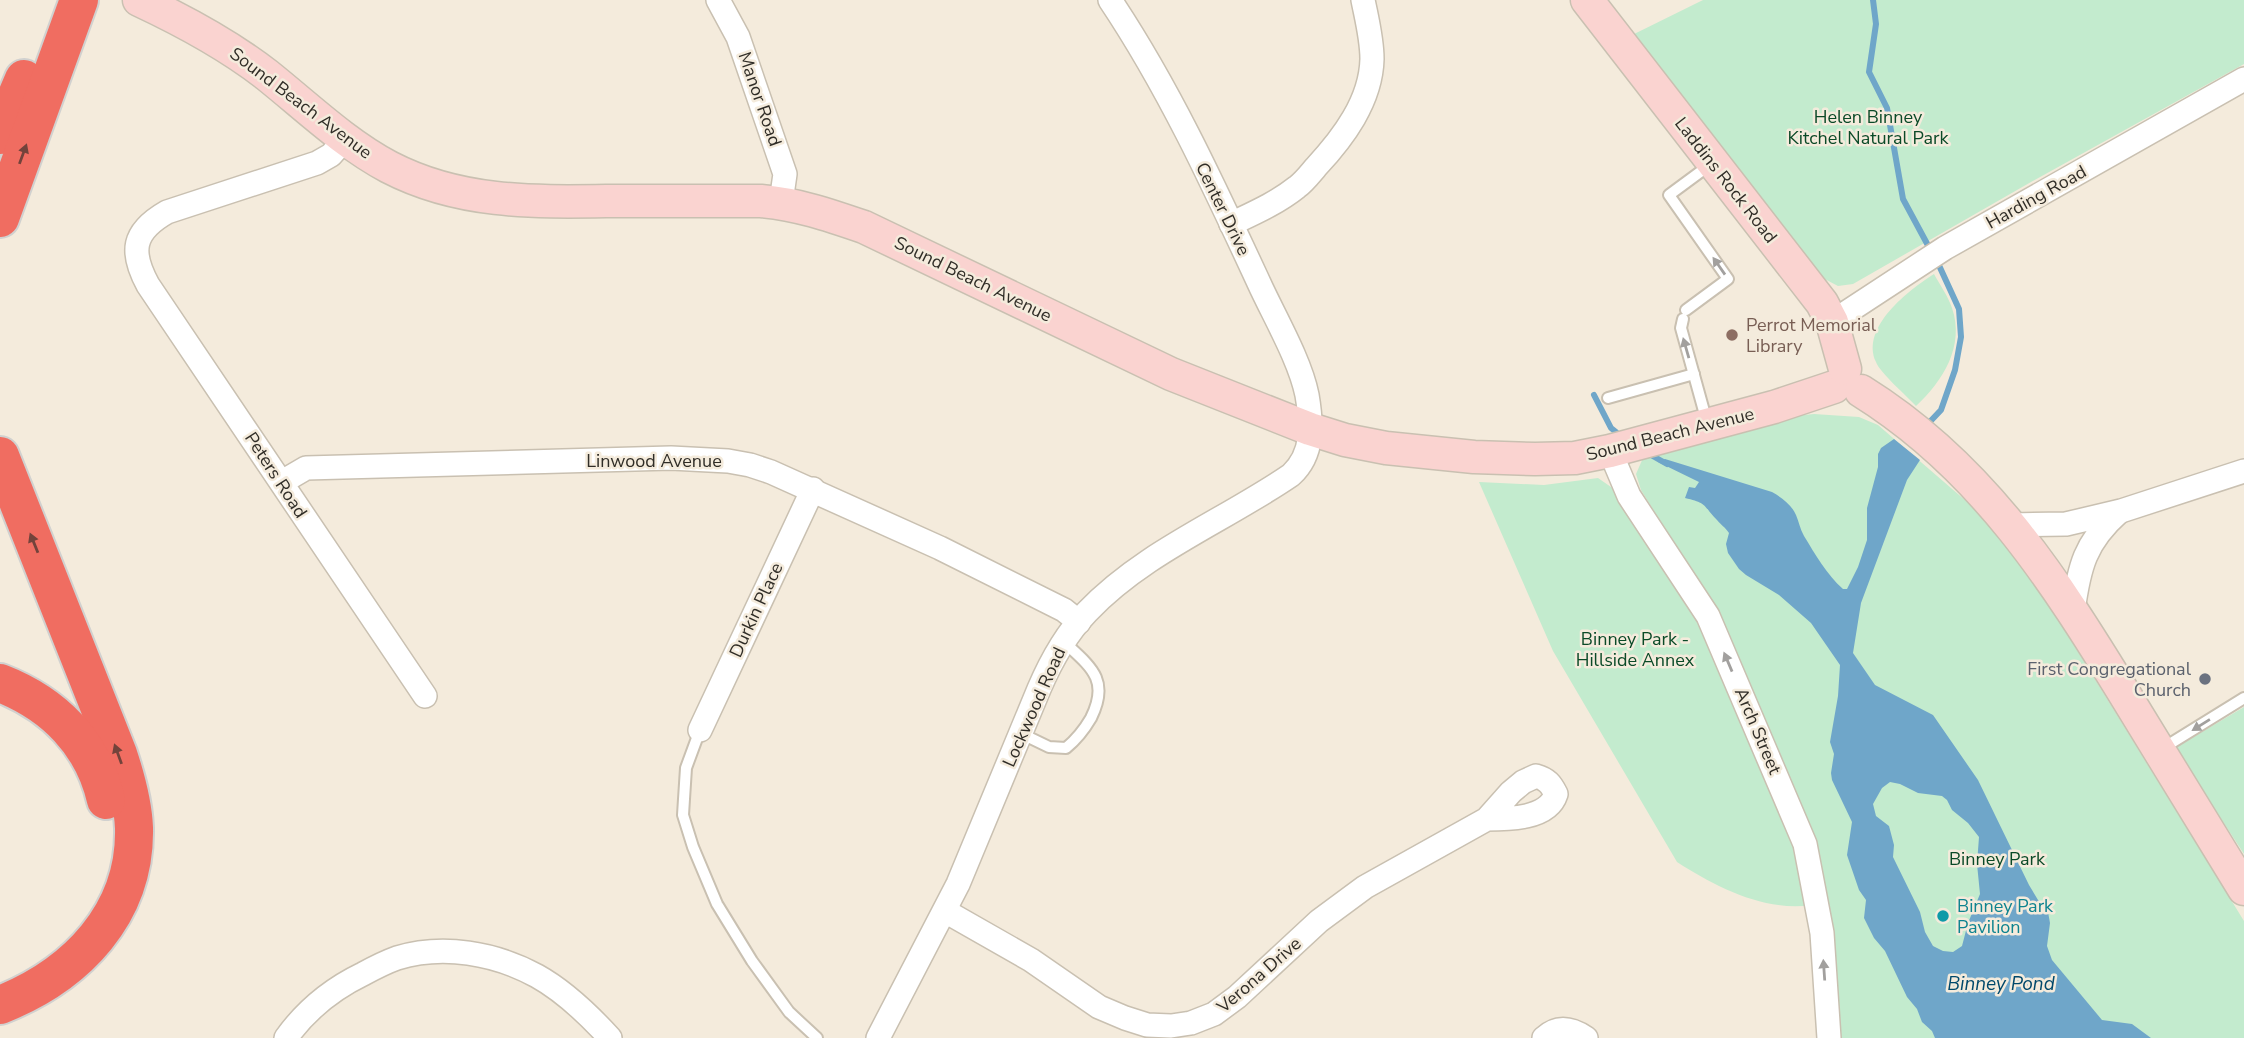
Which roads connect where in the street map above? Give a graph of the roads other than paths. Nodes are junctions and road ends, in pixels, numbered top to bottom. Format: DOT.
graph roads {
  1 [pos="139,0"];
  2 [pos="718,0"];
  3 [pos="1110,0"];
  4 [pos="1363,0"];
  5 [pos="1587,0"];
  6 [pos="65,11"];
  7 [pos="2244,79"];
  8 [pos="0,135"];
  9 [pos="345,139"];
  10 [pos="1713,163"];
  11 [pos="781,202"];
  12 [pos="0,218"];
  13 [pos="1231,224"];
  14 [pos="1832,322"];
  15 [pos="1694,374"];
  16 [pos="1847,382"];
  17 [pos="1608,398"];
  18 [pos="1708,424"];
  19 [pos="1310,429"];
  20 [pos="1610,452"];
  21 [pos="0,456"];
  22 [pos="2244,471"];
  23 [pos="282,482"];
  24 [pos="813,489"];
  25 [pos="2121,511"];
  26 [pos="2011,525"];
  27 [pos="2073,611"];
  28 [pos="1079,622"];
  29 [pos="1064,642"];
  30 [pos="0,683"];
  31 [pos="425,696"];
  32 [pos="2244,698"];
  33 [pos="700,730"];
  34 [pos="1020,733"];
  35 [pos="2159,751"];
  36 [pos="1487,819"];
  37 [pos="2244,889"];
  38 [pos="945,911"];
  39 [pos="0,978"];
  40 [pos="0,1005"];
  41 [pos="1823,1037"];
  42 [pos="286,1038"];
  43 [pos="610,1038"];
  44 [pos="817,1038"];
  45 [pos="878,1038"];
  46 [pos="1544,1038"];
  47 [pos="1586,1038"];
  1 -- 9 [label="street, Sound Beach Avenue"];
  2 -- 11 [label="street, Manor Road"];
  3 -- 13 [label="street, Center Drive"];
  4 -- 13 [label="street"];
  5 -- 10 [label="street, Laddins Rock Road"];
  6 -- 8 [label="highway"];
  12 -- 6 [label="highway, one-way"];
  7 -- 14 [label="street, Harding Road"];
  9 -- 11 [label="street, Sound Beach Avenue"];
  9 -- 23 [label="street, Peters Road"];
  10 -- 14 [label="street, Laddins Rock Road"];
  15 -- 10 [label="lane, one-way"];
  11 -- 19 [label="street, Sound Beach Avenue"];
  13 -- 19 [label="street, Center Drive"];
  14 -- 16 [label="street, Laddins Rock Road"];
  15 -- 17 [label="lane"];
  15 -- 18 [label="lane"];
  16 -- 18 [label="street, Sound Beach Avenue"];
  16 -- 26 [label="street"];
  18 -- 20 [label="street, Sound Beach Avenue"];
  19 -- 20 [label="street, Sound Beach Avenue"];
  19 -- 28 [label="street, Lockwood Road"];
  41 -- 20 [label="street, Arch Street, one-way"];
  40 -- 21 [label="highway, one-way"];
  22 -- 25 [label="street"];
  23 -- 24 [label="street, Linwood Avenue"];
  23 -- 31 [label="street, Peters Road"];
  24 -- 28 [label="street, Linwood Avenue"];
  24 -- 33 [label="street, Durkin Place"];
  25 -- 26 [label="street"];
  25 -- 27 [label="street"];
  26 -- 27 [label="street"];
  27 -- 35 [label="street"];
  28 -- 29 [label="street, Lockwood Road"];
  29 -- 34 [label="street, Lockwood Road"];
  29 -- 34 [label="lane"];
  30 -- 39 [label="highway"];
  32 -- 35 [label="lane, one-way"];
  33 -- 44 [label="lane"];
  34 -- 38 [label="street, Lockwood Road"];
  35 -- 37 [label="street"];
  36 -- 38 [label="street, Verona Drive"];
  38 -- 45 [label="street, Lockwood Road"];
  42 -- 43 [label="street"];
  46 -- 47 [label="street"];
}
